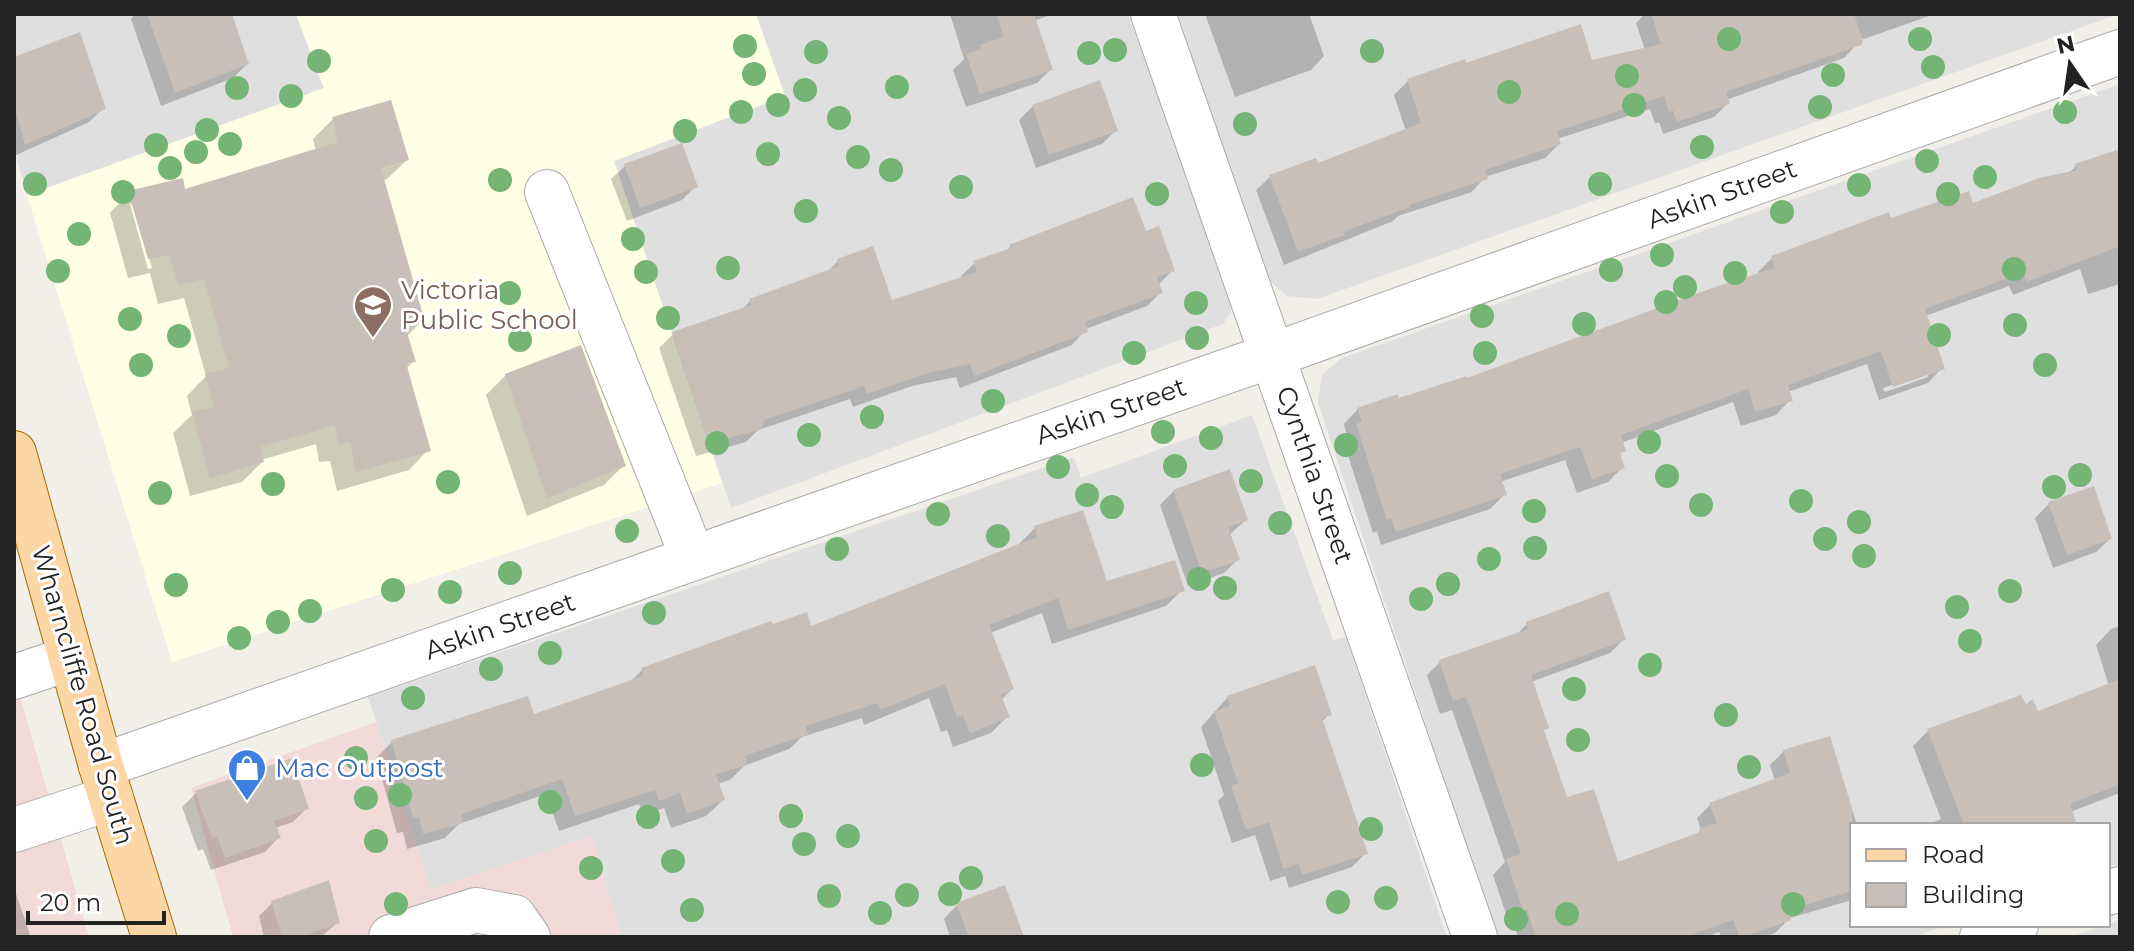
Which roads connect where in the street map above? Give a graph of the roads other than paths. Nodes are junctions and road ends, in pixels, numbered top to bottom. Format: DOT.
graph roads {
  1 [pos="1153,14"];
  2 [pos="2120,52"];
  3 [pos="547,192"];
  4 [pos="1273,355"];
  5 [pos="14,453"];
  6 [pos="22,510"];
  7 [pos="693,558"];
  8 [pos="71,658"];
  9 [pos="14,677"];
  10 [pos="106,782"];
  11 [pos="14,830"];
  12 [pos="2010,927"];
  13 [pos="154,937"];
  14 [pos="391,937"];
  15 [pos="528,937"];
  16 [pos="1475,937"];
  17 [pos="1982,937"];
  1 -- 4 [label="street, Cynthia Street"];
  2 -- 4 [label="street, Askin Street"];
  3 -- 7 [label="street"];
  4 -- 7 [label="street, Askin Street"];
  4 -- 16 [label="street, Cynthia Street"];
  5 -- 6 [label="main road, Wharncliffe Road South"];
  6 -- 8 [label="main road, Wharncliffe Road South"];
  7 -- 10 [label="street, Askin Street"];
  8 -- 9 [label="street"];
  8 -- 10 [label="main road, Wharncliffe Road South"];
  10 -- 11 [label="street, Askin Street"];
  10 -- 13 [label="main road, Wharncliffe Road South"];
  12 -- 17 [label="street"];
  14 -- 15 [label="street"];
}
